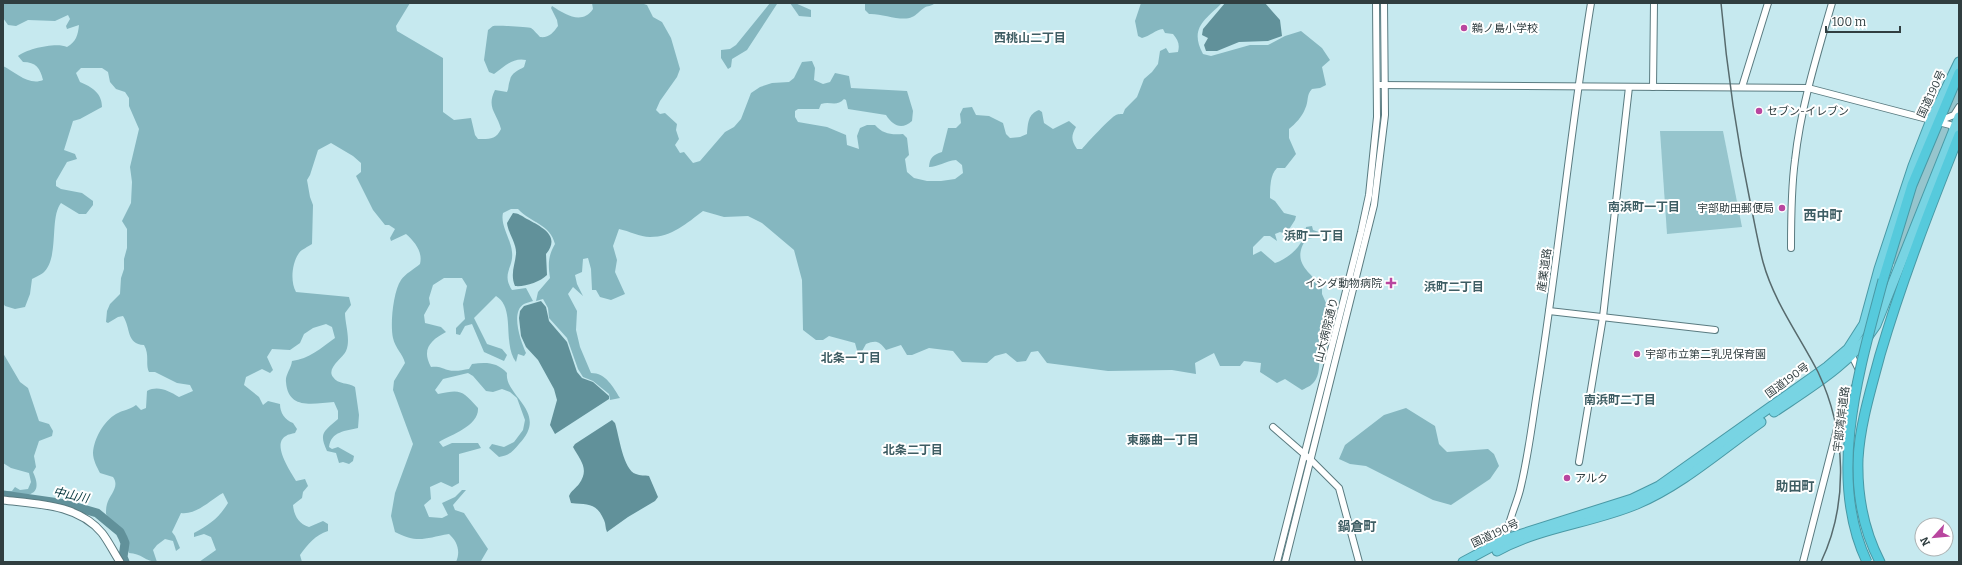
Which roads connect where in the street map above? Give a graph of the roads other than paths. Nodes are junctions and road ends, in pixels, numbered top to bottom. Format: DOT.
graph roads {
  1 [pos="1376,3"];
  2 [pos="1384,3"];
  3 [pos="1591,3"];
  4 [pos="1654,3"];
  5 [pos="1768,3"];
  6 [pos="1832,3"];
  7 [pos="1959,62"];
  8 [pos="1959,72"];
  9 [pos="1377,85"];
  10 [pos="1386,85"];
  11 [pos="1578,86"];
  12 [pos="1629,87"];
  13 [pos="1653,87"];
  14 [pos="1742,87"];
  15 [pos="1808,88"];
  16 [pos="1959,107"];
  17 [pos="1959,117"];
  18 [pos="1935,121"];
  19 [pos="1957,134"];
  20 [pos="1791,248"];
  21 [pos="1549,311"];
  22 [pos="1602,317"];
  23 [pos="1715,330"];
  24 [pos="1850,352"];
  25 [pos="1273,427"];
  26 [pos="1304,454"];
  27 [pos="1311,460"];
  28 [pos="1579,462"];
  29 [pos="3,500"];
  30 [pos="1506,542"];
  31 [pos="120,562"];
  32 [pos="1278,562"];
  33 [pos="1285,562"];
  34 [pos="1359,562"];
  35 [pos="1463,562"];
  36 [pos="1476,562"];
  37 [pos="1803,562"];
  38 [pos="1867,562"];
  39 [pos="1880,562"];
  1 -- 9 [label="street, 山大病院通り"];
  2 -- 10 [label="street, 山大病院通り"];
  3 -- 11 [label="street, 産業道路"];
  4 -- 13 [label="street"];
  5 -- 14 [label="street"];
  6 -- 15 [label="street"];
  7 -- 18 [label="highway, 国道190号"];
  8 -- 18 [label="highway, 宇部湾岸道路"];
  9 -- 10 [label="street"];
  9 -- 26 [label="street, 山大病院通り"];
  10 -- 11 [label="street"];
  10 -- 27 [label="street, 山大病院通り"];
  11 -- 12 [label="street"];
  11 -- 21 [label="street, 産業道路"];
  12 -- 13 [label="street"];
  12 -- 22 [label="street"];
  13 -- 14 [label="street"];
  14 -- 15 [label="street"];
  15 -- 18 [label="street"];
  15 -- 20 [label="street"];
  16 -- 18 [label="street"];
  17 -- 19 [label="highway, 国道190号"];
  18 -- 19 [label="street"];
  18 -- 24 [label="highway, 国道190号"];
  18 -- 38 [label="highway, 宇部湾岸道路, bridge"];
  19 -- 24 [label="highway, 国道190号"];
  19 -- 39 [label="highway, 宇部湾岸道路"];
  21 -- 22 [label="street"];
  21 -- 30 [label="street, 産業道路"];
  22 -- 23 [label="street"];
  22 -- 28 [label="street"];
  24 -- 30 [label="highway, 国道190号"];
  24 -- 37 [label="street"];
  25 -- 26 [label="street"];
  26 -- 27 [label="street"];
  26 -- 32 [label="street, 山大病院通り"];
  27 -- 33 [label="street, 山大病院通り"];
  27 -- 34 [label="street"];
  29 -- 31 [label="main road"];
  30 -- 35 [label="highway, 国道190号"];
  30 -- 36 [label="highway, 国道190号"];
}
